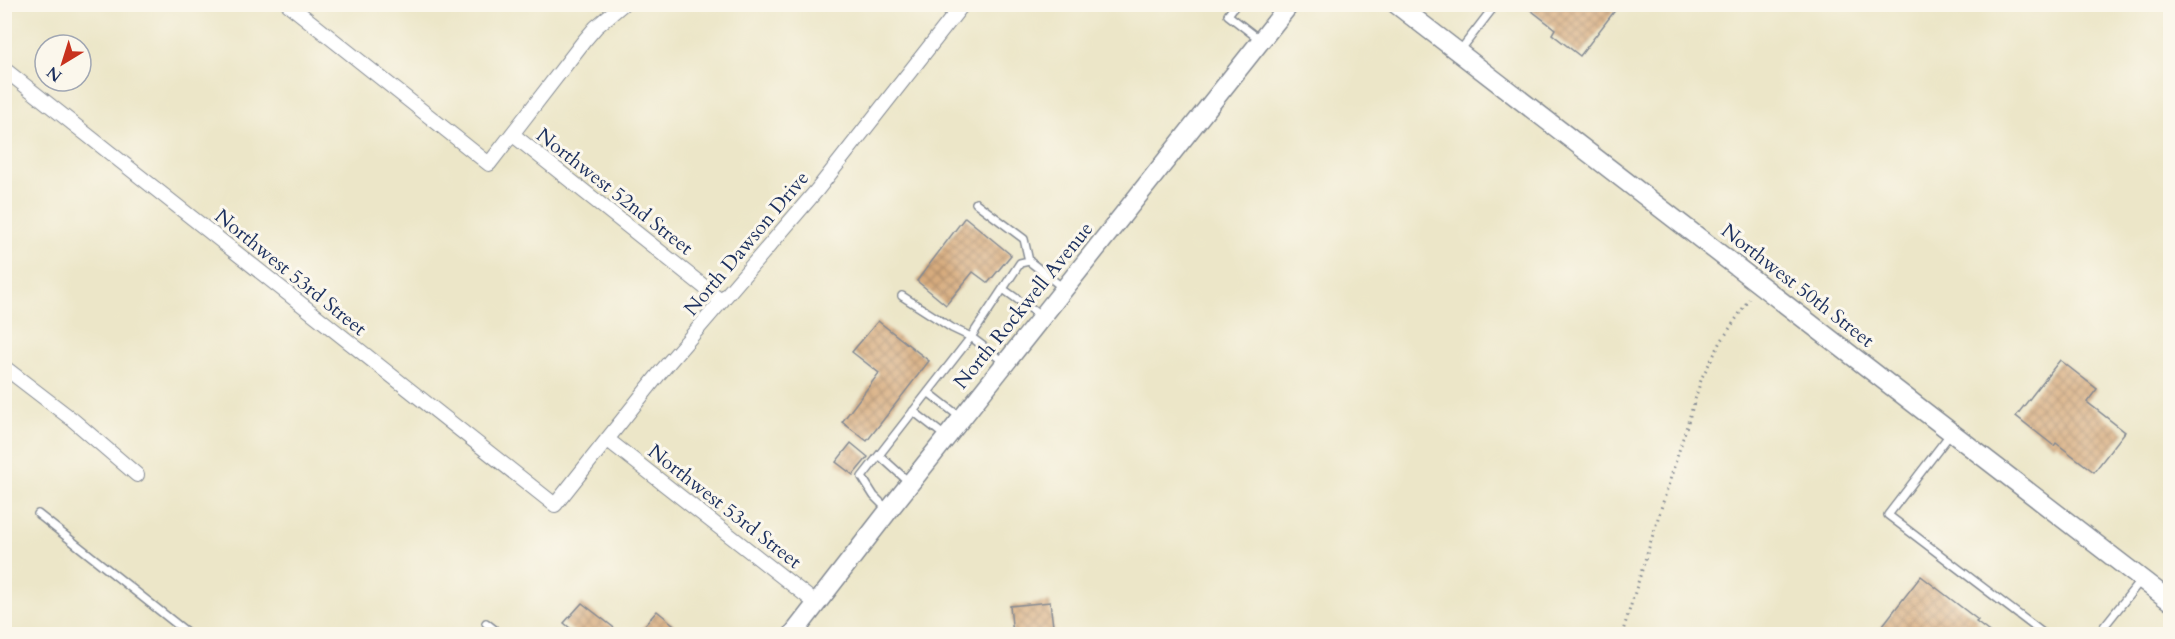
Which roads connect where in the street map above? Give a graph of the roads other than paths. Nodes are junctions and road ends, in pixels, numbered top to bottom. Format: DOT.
graph roads {
  1 [pos="288,4"];
  2 [pos="623,4"];
  3 [pos="963,4"];
  4 [pos="1236,4"];
  5 [pos="1396,4"];
  6 [pos="1496,4"];
  7 [pos="1284,9"];
  8 [pos="1261,41"];
  9 [pos="1459,52"];
  10 [pos="4,69"];
  11 [pos="512,134"];
  12 [pos="976,203"];
  13 [pos="1029,261"];
  14 [pos="1003,290"];
  15 [pos="1065,290"];
  16 [pos="902,296"];
  17 [pos="722,301"];
  18 [pos="1043,317"];
  19 [pos="971,336"];
  20 [pos="1006,363"];
  21 [pos="4,367"];
  22 [pos="928,392"];
  23 [pos="913,411"];
  24 [pos="962,418"];
  25 [pos="1952,432"];
  26 [pos="947,438"];
  27 [pos="608,440"];
  28 [pos="879,455"];
  29 [pos="137,475"];
  30 [pos="910,483"];
  31 [pos="555,505"];
  32 [pos="889,510"];
  33 [pos="38,514"];
  34 [pos="2142,579"];
  35 [pos="2170,602"];
  36 [pos="817,604"];
  37 [pos="486,623"];
  38 [pos="189,634"];
  39 [pos="500,634"];
  40 [pos="793,634"];
  41 [pos="2044,634"];
  42 [pos="2098,634"];
  1 -- 11 [label="street"];
  2 -- 11 [label="street"];
  3 -- 17 [label="street, North Dawson Drive"];
  4 -- 8 [label="lane"];
  5 -- 9 [label="street, Northwest 50th Street"];
  6 -- 9 [label="lane"];
  7 -- 8 [label="street, North Rockwell Avenue"];
  8 -- 15 [label="street, North Rockwell Avenue"];
  9 -- 25 [label="street, Northwest 50th Street"];
  10 -- 31 [label="street, Northwest 53rd Street"];
  11 -- 17 [label="street, Northwest 52nd Street"];
  12 -- 13 [label="lane"];
  13 -- 14 [label="lane"];
  13 -- 15 [label="lane"];
  14 -- 18 [label="lane"];
  14 -- 19 [label="lane"];
  15 -- 18 [label="street, North Rockwell Avenue"];
  16 -- 19 [label="lane"];
  17 -- 27 [label="street, North Dawson Drive"];
  18 -- 20 [label="street, North Rockwell Avenue"];
  19 -- 20 [label="lane"];
  19 -- 22 [label="lane"];
  20 -- 24 [label="street, North Rockwell Avenue"];
  21 -- 29 [label="street"];
  22 -- 23 [label="lane"];
  22 -- 24 [label="lane"];
  23 -- 26 [label="lane"];
  23 -- 28 [label="lane"];
  24 -- 26 [label="street, North Rockwell Avenue"];
  25 -- 34 [label="street, Northwest 50th Street"];
  25 -- 41 [label="lane"];
  26 -- 30 [label="street, North Rockwell Avenue"];
  27 -- 31 [label="street, North Dawson Drive"];
  27 -- 36 [label="street, Northwest 53rd Street"];
  28 -- 30 [label="lane"];
  28 -- 32 [label="lane"];
  30 -- 32 [label="street, North Rockwell Avenue"];
  32 -- 36 [label="street, North Rockwell Avenue"];
  33 -- 38 [label="lane"];
  34 -- 35 [label="street, Northwest 50th Street"];
  34 -- 42 [label="lane"];
  36 -- 40 [label="street, North Rockwell Avenue"];
  37 -- 39 [label="lane"];
}
